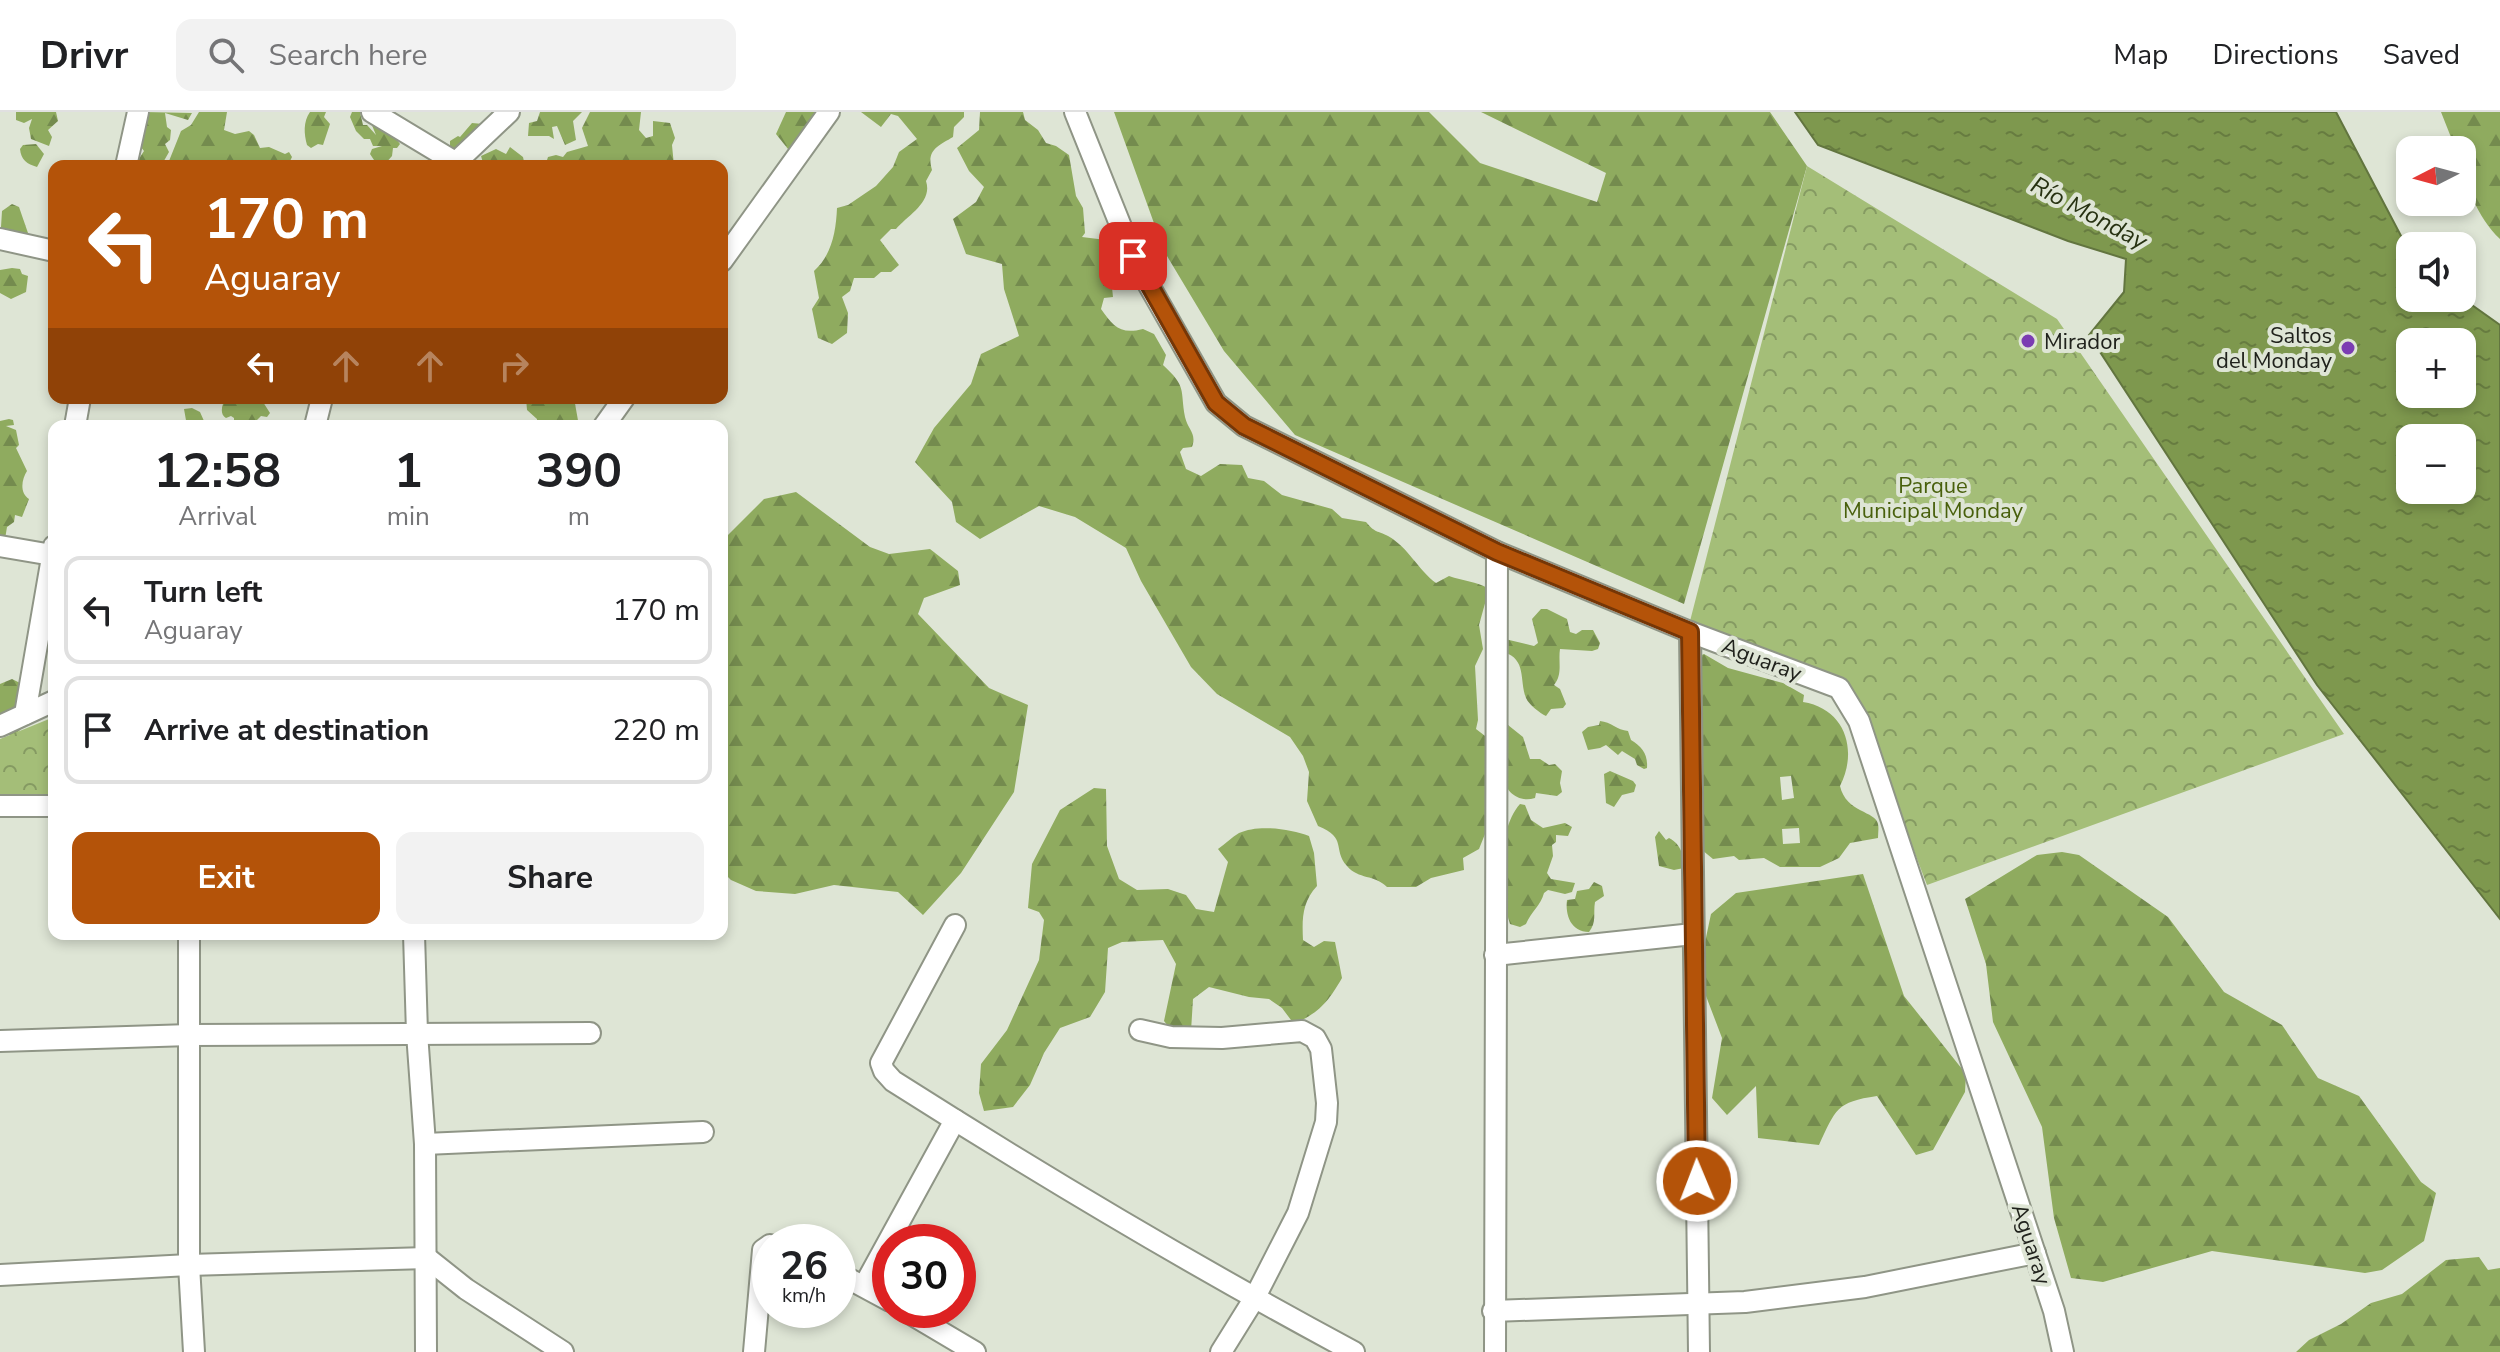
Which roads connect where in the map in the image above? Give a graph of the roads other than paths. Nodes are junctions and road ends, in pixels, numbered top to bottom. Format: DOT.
graph roads {
  1 [pos="138,112"];
  2 [pos="372,112"];
  3 [pos="509,112"];
  4 [pos="829,112"];
  5 [pos="1075,112"];
  6 [pos="127,160"];
  7 [pos="447,160"];
  8 [pos="457,160"];
  9 [pos="0,239"];
  10 [pos="48,250"];
  11 [pos="728,253"];
  12 [pos="0,546"];
  13 [pos="48,550"];
  14 [pos="1497,552"];
  15 [pos="48,579"];
  16 [pos="1690,632"];
  17 [pos="48,704"];
  18 [pos="25,714"];
  19 [pos="0,726"];
  20 [pos="0,806"];
  21 [pos="48,806"];
  22 [pos="955,925"];
  23 [pos="1693,934"];
  24 [pos="189,940"];
  25 [pos="414,940"];
  26 [pos="1495,955"];
  27 [pos="1140,1030"];
  28 [pos="417,1033"];
  29 [pos="590,1033"];
  30 [pos="190,1035"];
  31 [pos="0,1041"];
  32 [pos="955,1120"];
  33 [pos="703,1132"];
  34 [pos="425,1144"];
  35 [pos="2035,1253"];
  36 [pos="427,1258"];
  37 [pos="189,1265"];
  38 [pos="0,1275"];
  39 [pos="856,1282"];
  40 [pos="864,1286"];
  41 [pos="872,1291"];
  42 [pos="1254,1299"];
  43 [pos="1700,1304"];
  44 [pos="1493,1311"];
  45 [pos="756,1328"];
  46 [pos="934,1328"];
  47 [pos="194,1352"];
  48 [pos="426,1352"];
  49 [pos="563,1352"];
  50 [pos="754,1352"];
  51 [pos="975,1352"];
  52 [pos="1221,1352"];
  53 [pos="1354,1352"];
  54 [pos="1495,1352"];
  55 [pos="1699,1352"];
  56 [pos="2063,1352"];
  1 -- 6 [label="street"];
  2 -- 7 [label="street"];
  3 -- 8 [label="street"];
  4 -- 11 [label="street"];
  5 -- 14 [label="street, Aguaray"];
  9 -- 10 [label="street"];
  12 -- 13 [label="street"];
  14 -- 16 [label="street, Aguaray"];
  14 -- 26 [label="street"];
  15 -- 18 [label="street"];
  16 -- 23 [label="street"];
  16 -- 35 [label="street, Aguaray"];
  17 -- 18 [label="street"];
  18 -- 19 [label="street"];
  20 -- 21 [label="street"];
  22 -- 32 [label="street"];
  23 -- 26 [label="street"];
  23 -- 43 [label="street"];
  24 -- 30 [label="street"];
  25 -- 28 [label="street"];
  26 -- 44 [label="street"];
  27 -- 42 [label="street"];
  28 -- 29 [label="street"];
  28 -- 30 [label="street"];
  28 -- 34 [label="street"];
  30 -- 31 [label="street"];
  30 -- 37 [label="street"];
  32 -- 40 [label="street"];
  32 -- 42 [label="street"];
  33 -- 34 [label="street"];
  34 -- 36 [label="street"];
  35 -- 43 [label="street"];
  35 -- 56 [label="street, Aguaray"];
  36 -- 37 [label="street"];
  36 -- 48 [label="street"];
  36 -- 49 [label="street"];
  37 -- 38 [label="street"];
  37 -- 47 [label="street"];
  39 -- 40 [label="street"];
  40 -- 41 [label="street"];
  42 -- 52 [label="street"];
  42 -- 53 [label="street"];
  43 -- 44 [label="street"];
  43 -- 55 [label="street"];
  44 -- 54 [label="street"];
  45 -- 50 [label="street"];
  46 -- 51 [label="street"];
}
